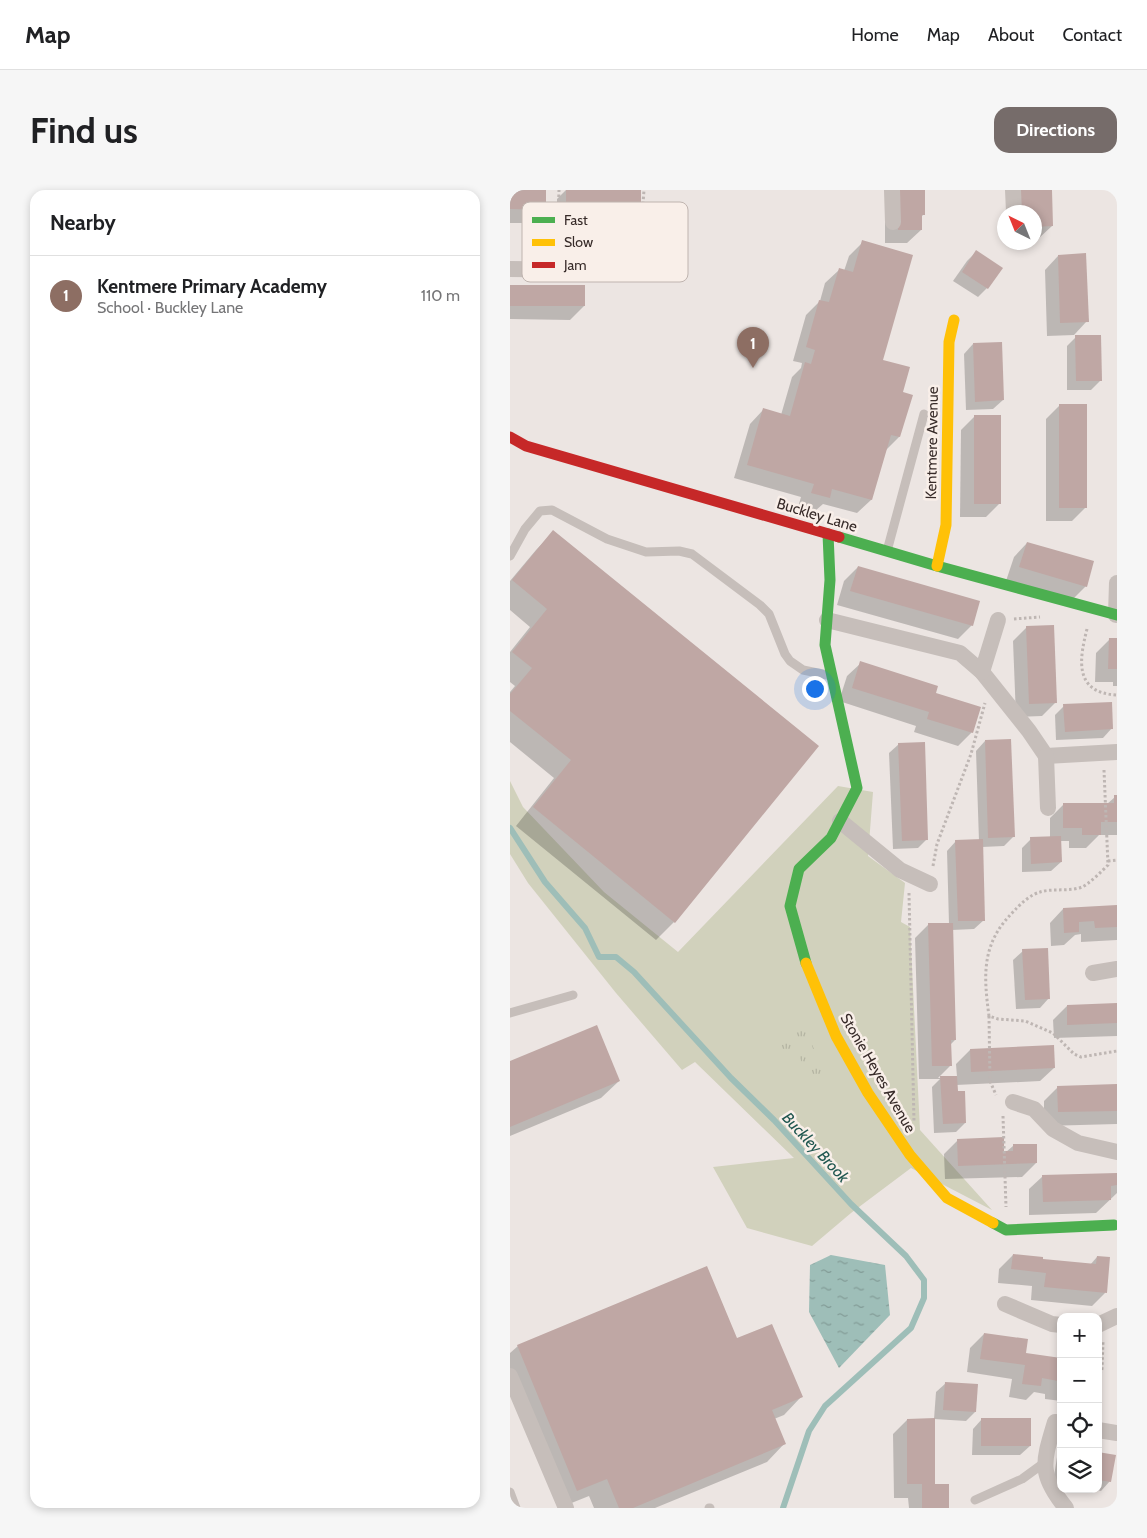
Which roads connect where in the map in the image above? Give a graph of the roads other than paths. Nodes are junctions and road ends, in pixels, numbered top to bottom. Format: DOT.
graph roads {
  1 [pos="892,190"];
  2 [pos="1013,190"];
  3 [pos="1014,205"];
  4 [pos="893,222"];
  5 [pos="954,320"];
  6 [pos="924,414"];
  7 [pos="510,437"];
  8 [pos="828,534"];
  9 [pos="887,552"];
  10 [pos="510,556"];
  11 [pos="937,566"];
  12 [pos="1117,583"];
  13 [pos="1116,615"];
  14 [pos="827,620"];
  15 [pos="998,620"];
  16 [pos="982,672"];
  17 [pos="832,676"];
  18 [pos="1110,752"];
  19 [pos="1046,756"];
  20 [pos="1048,808"];
  21 [pos="840,821"];
  22 [pos="930,884"];
  23 [pos="1117,969"];
  24 [pos="1093,973"];
  25 [pos="573,995"];
  26 [pos="510,1013"];
  27 [pos="1008,1106"];
  28 [pos="1117,1152"];
  29 [pos="1116,1226"];
  30 [pos="1005,1304"];
  31 [pos="1117,1316"];
  32 [pos="1102,1324"];
  33 [pos="1057,1325"];
  34 [pos="510,1376"];
  35 [pos="1057,1422"];
  36 [pos="1102,1431"];
  37 [pos="1117,1433"];
  38 [pos="1044,1463"];
  39 [pos="510,1492"];
  40 [pos="974,1500"];
  41 [pos="516,1508"];
  42 [pos="566,1508"];
  43 [pos="1066,1508"];
  1 -- 4 [label="street"];
  2 -- 3 [label="street"];
  5 -- 11 [label="street, Kentmere Avenue"];
  6 -- 9 [label="lane"];
  7 -- 8 [label="street, Buckley Lane"];
  8 -- 9 [label="street, Buckley Lane"];
  8 -- 14 [label="street, Stonie Heyes Avenue"];
  9 -- 11 [label="street, Buckley Lane"];
  10 -- 17 [label="lane"];
  11 -- 13 [label="street, Buckley Lane"];
  12 -- 13 [label="street"];
  14 -- 16 [label="street"];
  14 -- 17 [label="street, Stonie Heyes Avenue"];
  15 -- 16 [label="street"];
  16 -- 19 [label="street"];
  17 -- 21 [label="street, Stonie Heyes Avenue"];
  18 -- 19 [label="street"];
  19 -- 20 [label="street"];
  21 -- 22 [label="street"];
  21 -- 29 [label="street, Stonie Heyes Avenue"];
  23 -- 24 [label="street"];
  25 -- 26 [label="lane"];
  27 -- 28 [label="street"];
  30 -- 33 [label="street"];
  31 -- 32 [label="street"];
  34 -- 42 [label="street"];
  35 -- 38 [label="street"];
  36 -- 37 [label="street"];
  38 -- 40 [label="lane"];
  38 -- 43 [label="street"];
  39 -- 41 [label="lane"];
}
